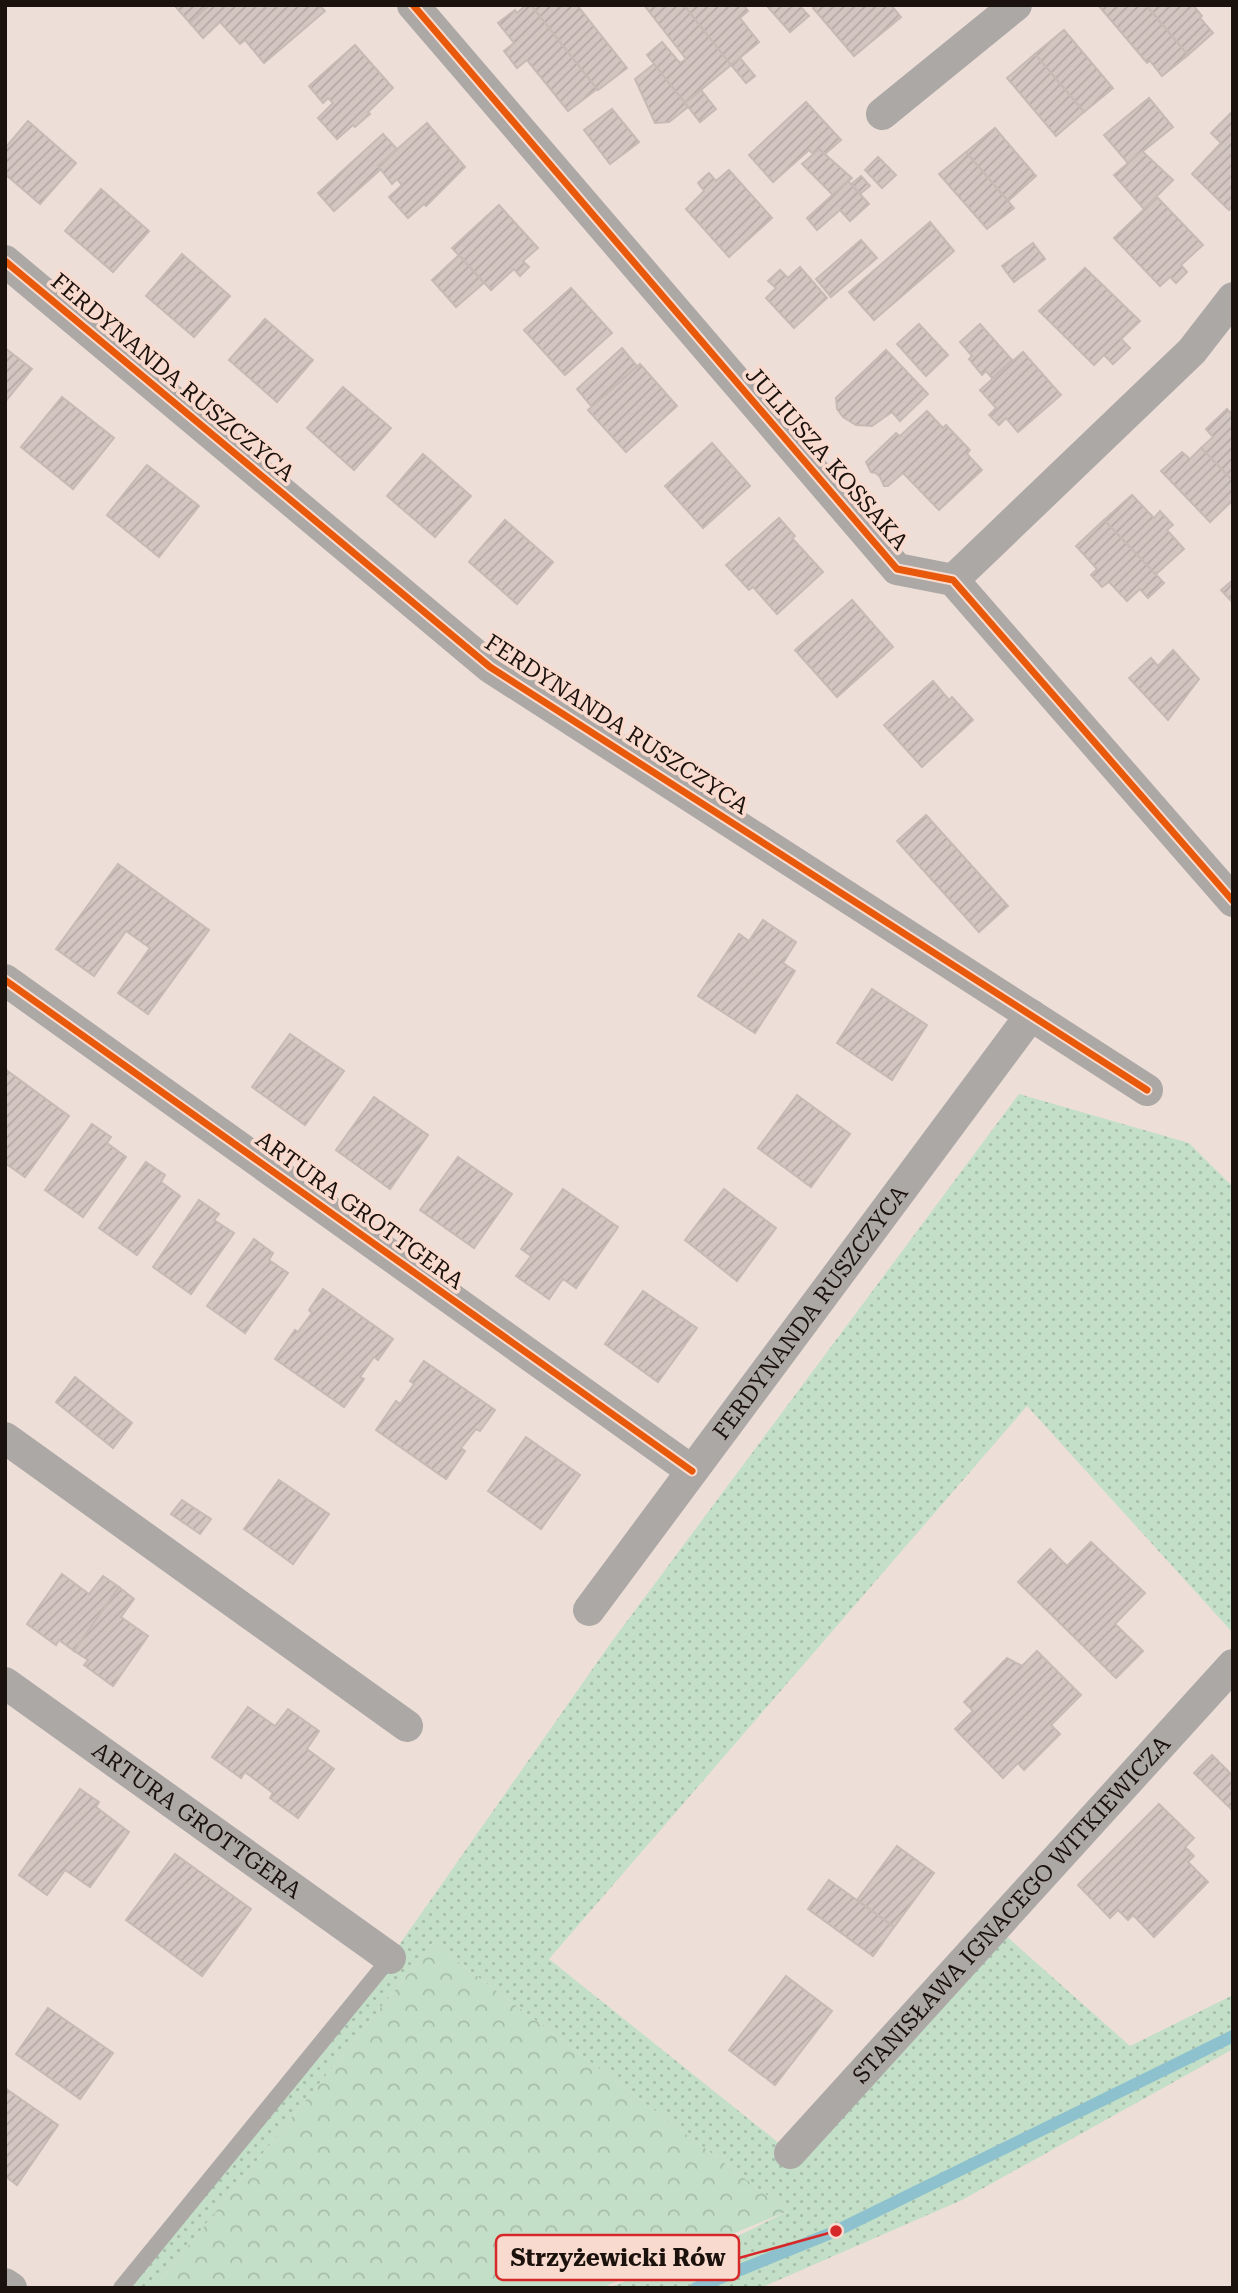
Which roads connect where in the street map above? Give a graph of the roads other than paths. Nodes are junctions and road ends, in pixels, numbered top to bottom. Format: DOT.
graph roads {
  1 [pos="1016,5"];
  2 [pos="426,9"];
  3 [pos="882,114"];
  4 [pos="5,261"];
  5 [pos="1233,298"];
  6 [pos="953,580"];
  7 [pos="1233,901"];
  8 [pos="5,980"];
  9 [pos="1031,1015"];
  10 [pos="1146,1090"];
  11 [pos="5,1438"];
  12 [pos="692,1471"];
  13 [pos="589,1609"];
  14 [pos="1233,1665"];
  15 [pos="5,1683"];
  16 [pos="407,1726"];
  17 [pos="390,1958"];
  18 [pos="790,2152"];
  19 [pos="5,2284"];
  20 [pos="11,2288"];
  21 [pos="121,2288"];
  1 -- 3 [label="street"];
  2 -- 6 [label="street, JULIUSZA KOSSAKA"];
  4 -- 9 [label="street, FERDYNANDA RUSZCZYCA"];
  5 -- 6 [label="street"];
  6 -- 7 [label="street"];
  8 -- 12 [label="street, ARTURA GROTTGERA"];
  9 -- 10 [label="street, FERDYNANDA RUSZCZYCA"];
  9 -- 12 [label="street, FERDYNANDA RUSZCZYCA"];
  11 -- 16 [label="street"];
  12 -- 13 [label="street, FERDYNANDA RUSZCZYCA"];
  14 -- 18 [label="street, STANISŁAWA IGNACEGO WITKIEWICZA"];
  15 -- 17 [label="street, ARTURA GROTTGERA"];
  17 -- 21 [label="lane"];
  19 -- 20 [label="street"];
}
